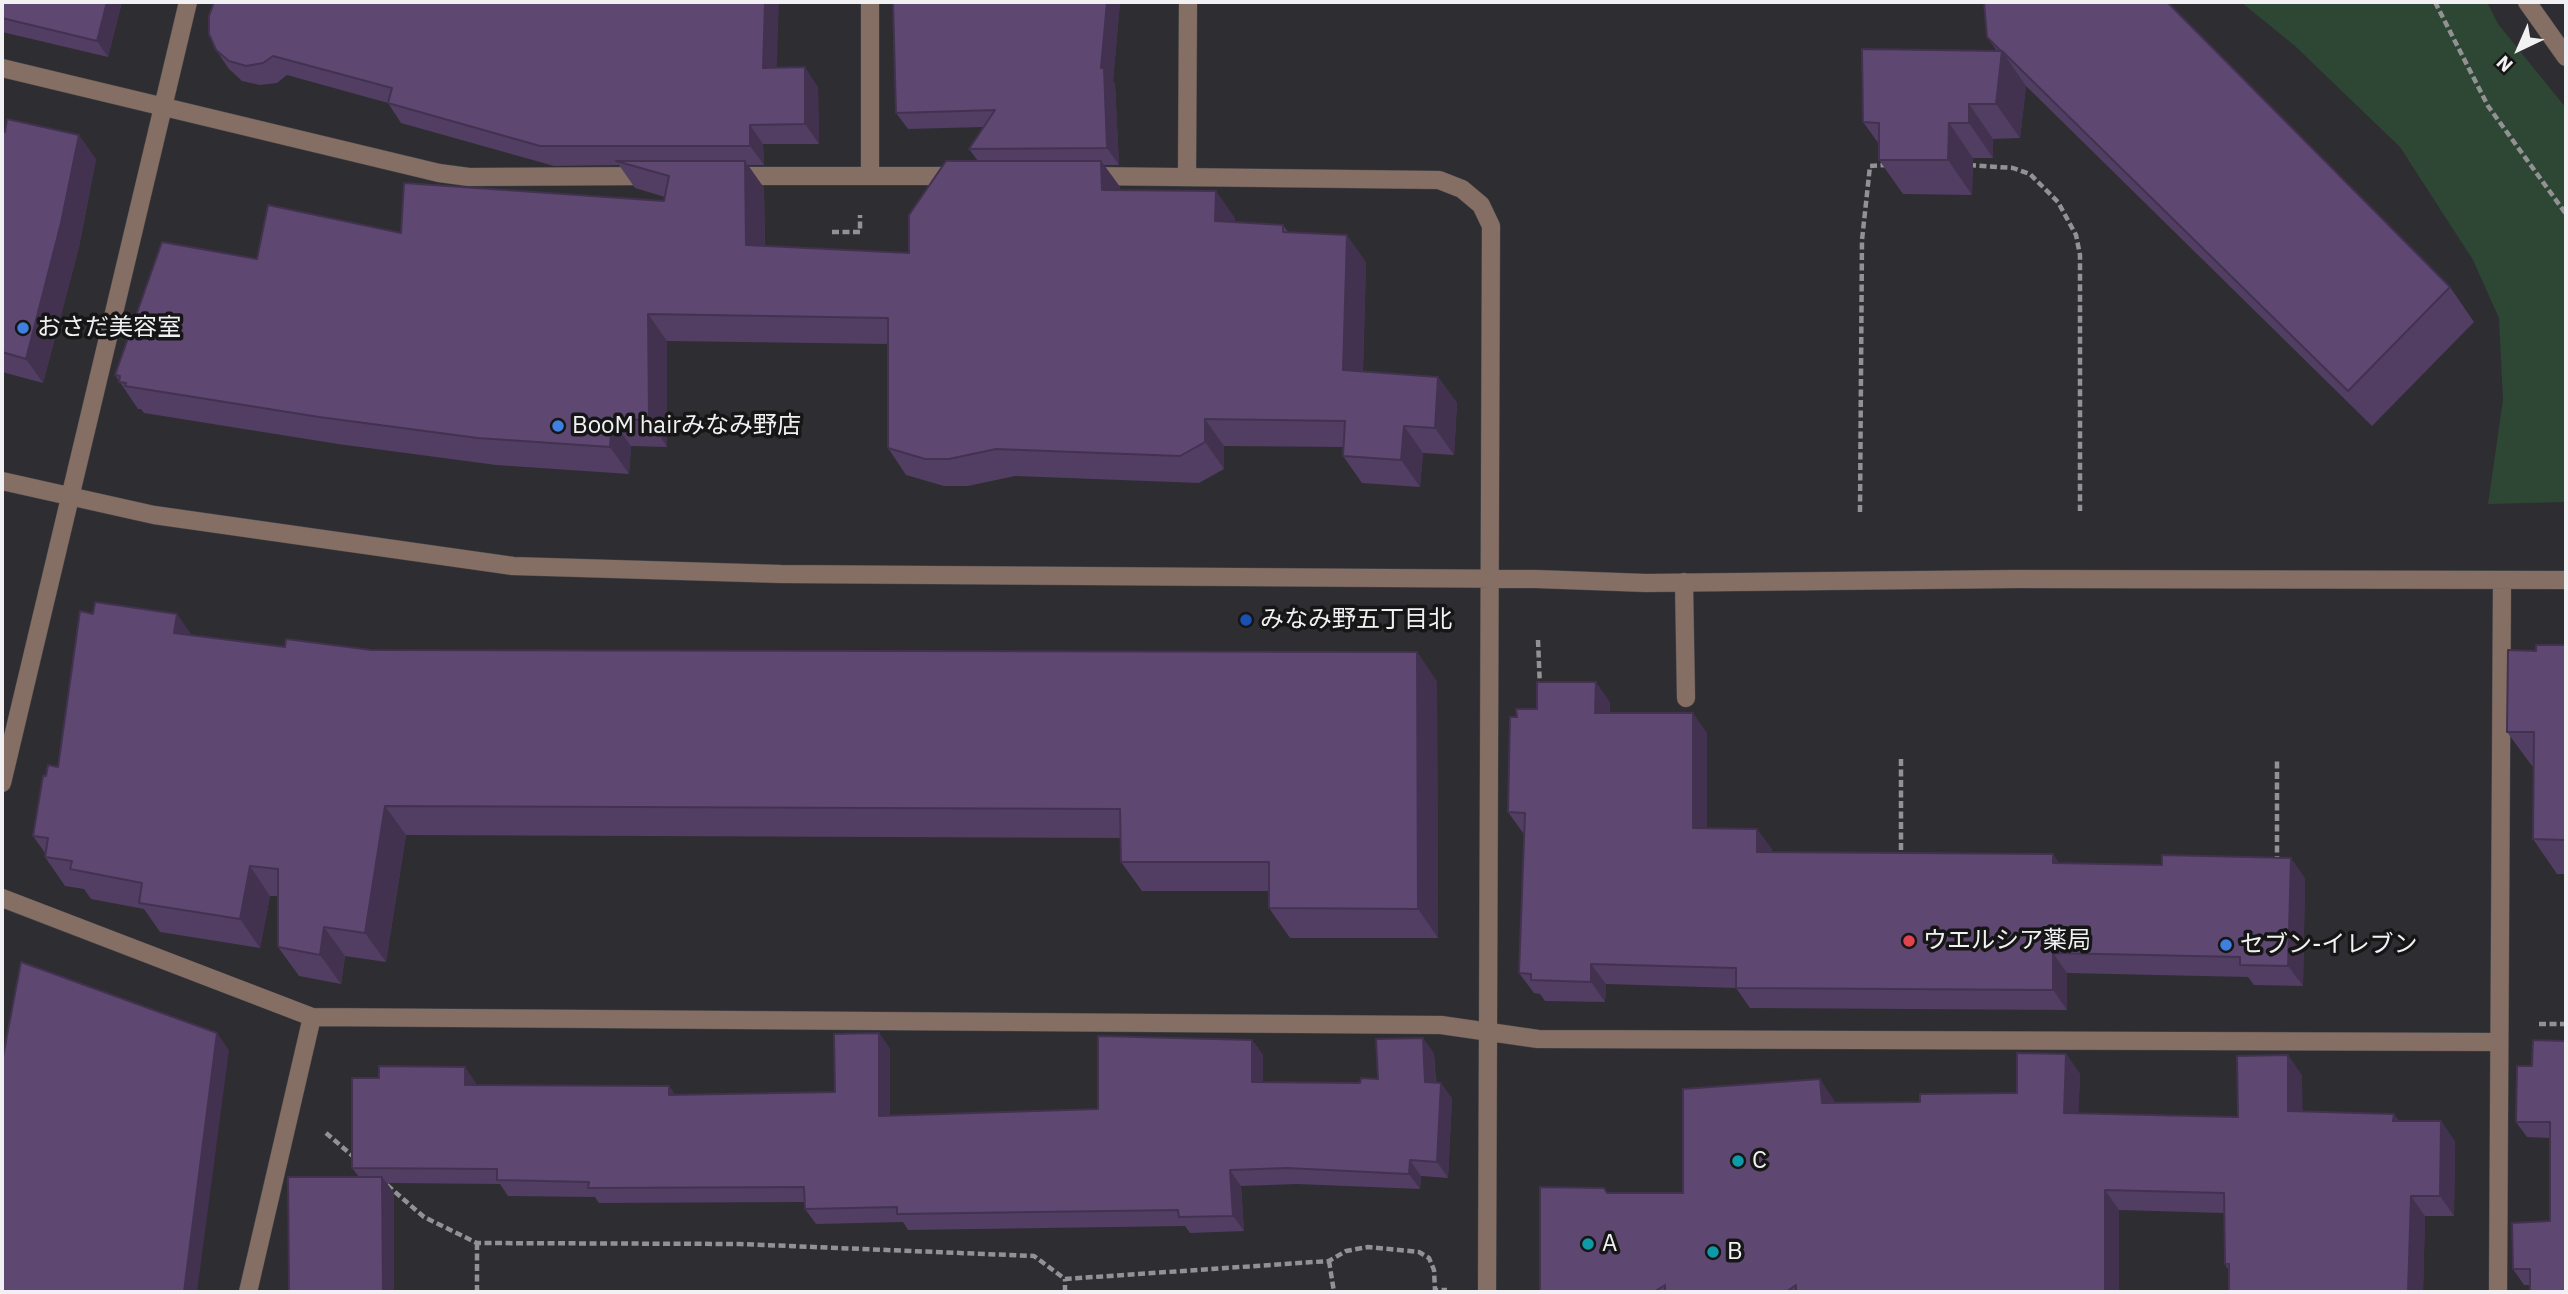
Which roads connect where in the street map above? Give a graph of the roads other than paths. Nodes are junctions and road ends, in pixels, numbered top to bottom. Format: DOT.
graph roads {
  1 [pos="188,2"];
  2 [pos="870,2"];
  3 [pos="1188,2"];
  4 [pos="2527,2"];
  5 [pos="2566,57"];
  6 [pos="2,68"];
  7 [pos="163,107"];
  8 [pos="670,176"];
  9 [pos="709,176"];
  10 [pos="870,176"];
  11 [pos="980,176"];
  12 [pos="1077,176"];
  13 [pos="1187,176"];
  14 [pos="2,481"];
  15 [pos="69,497"];
  16 [pos="1489,579"];
  17 [pos="2566,580"];
  18 [pos="1684,582"];
  19 [pos="2502,582"];
  20 [pos="1686,698"];
  21 [pos="2,783"];
  22 [pos="2,898"];
  23 [pos="312,1017"];
  24 [pos="1490,1031"];
  25 [pos="2498,1042"];
  26 [pos="248,1292"];
  27 [pos="1487,1292"];
  28 [pos="2498,1292"];
  1 -- 7 [label="street"];
  2 -- 10 [label="street"];
  3 -- 13 [label="street"];
  4 -- 5 [label="street"];
  6 -- 7 [label="street"];
  7 -- 8 [label="street"];
  7 -- 15 [label="street"];
  9 -- 10 [label="street"];
  10 -- 11 [label="street"];
  12 -- 13 [label="street"];
  13 -- 16 [label="street"];
  14 -- 15 [label="street"];
  15 -- 16 [label="street"];
  15 -- 21 [label="street"];
  16 -- 18 [label="street"];
  16 -- 24 [label="street"];
  17 -- 19 [label="street"];
  18 -- 19 [label="street"];
  18 -- 20 [label="street"];
  19 -- 25 [label="street"];
  22 -- 23 [label="street"];
  23 -- 24 [label="street"];
  23 -- 26 [label="street"];
  24 -- 25 [label="street"];
  24 -- 27 [label="street"];
  25 -- 28 [label="street"];
}
